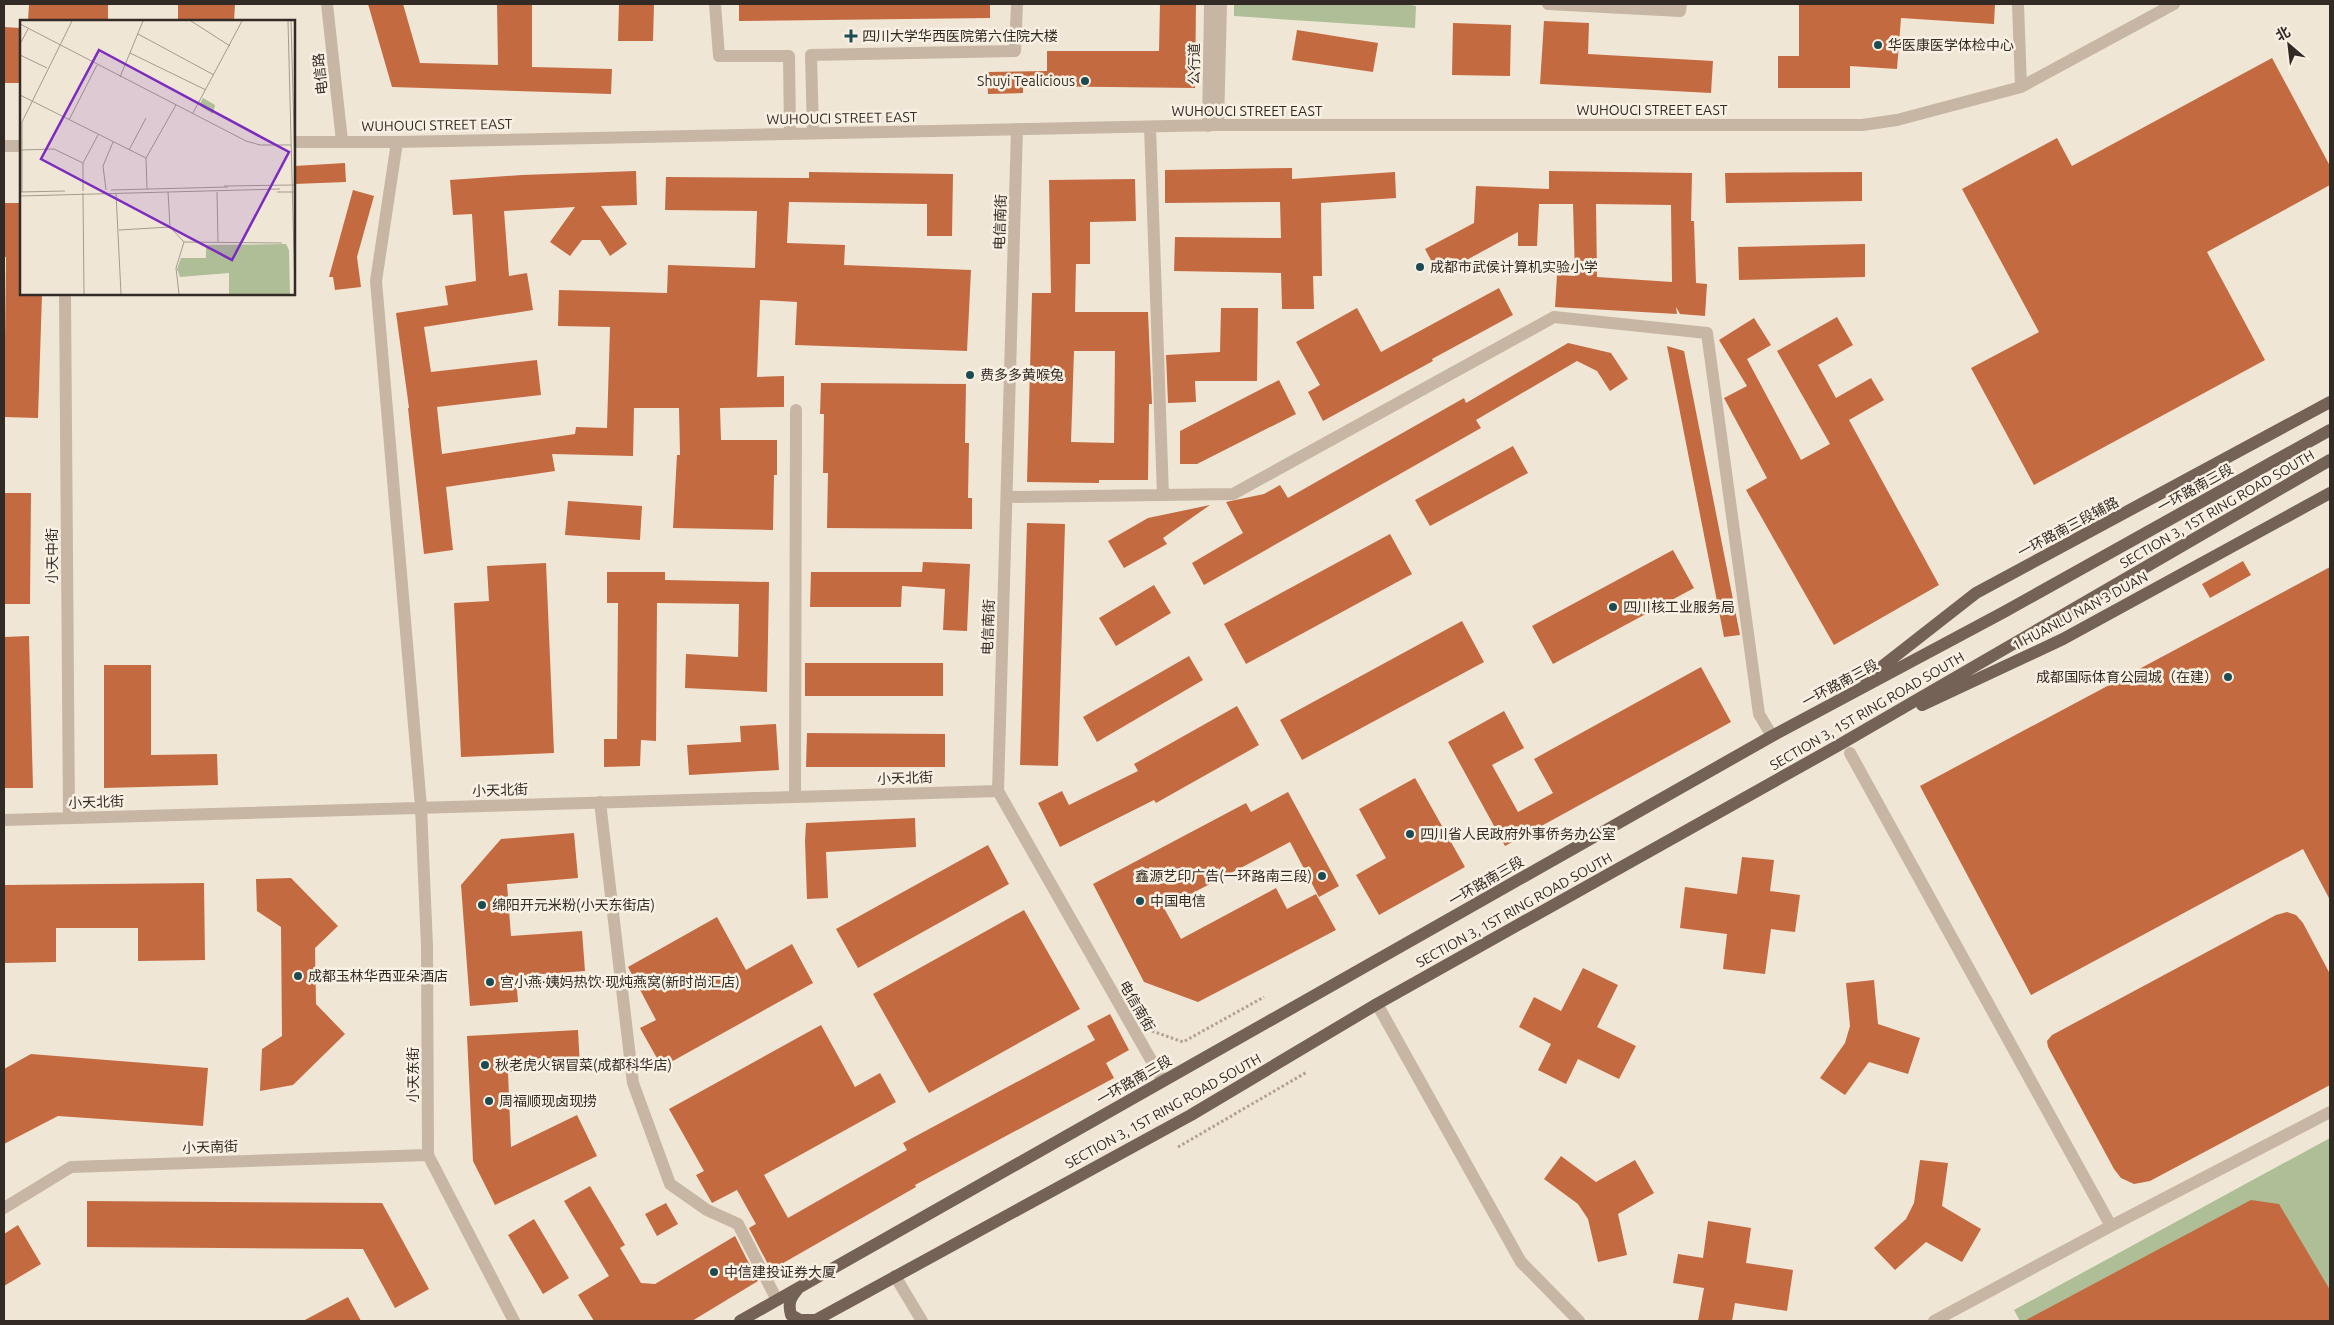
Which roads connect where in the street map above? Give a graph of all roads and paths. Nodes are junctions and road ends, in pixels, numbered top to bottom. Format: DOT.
graph roads {
  1 [pos="327,4"];
  2 [pos="715,4"];
  3 [pos="1017,4"];
  4 [pos="1210,4"];
  5 [pos="1220,4"];
  6 [pos="1548,4"];
  7 [pos="1681,4"];
  8 [pos="2018,4"];
  9 [pos="2174,4"];
  10 [pos="811,55"];
  11 [pos="789,56"];
  12 [pos="2021,87"];
  13 [pos="1150,126"];
  14 [pos="1213,126"];
  15 [pos="1018,129"];
  16 [pos="790,134"];
  17 [pos="813,134"];
  18 [pos="342,141"];
  19 [pos="295,142"];
  20 [pos="397,142"];
  21 [pos="4,146"];
  22 [pos="20,146"];
  23 [pos="65,295"];
  24 [pos="2330,402"];
  25 [pos="796,410"];
  26 [pos="2330,430"];
  27 [pos="2330,460"];
  28 [pos="2330,493"];
  29 [pos="1163,495"];
  30 [pos="1007,497"];
  31 [pos="1836,702"];
  32 [pos="1772,736"];
  33 [pos="1839,745"];
  34 [pos="1850,753"];
  35 [pos="998,791"];
  36 [pos="795,797"];
  37 [pos="600,802"];
  38 [pos="421,807"];
  39 [pos="68,818"];
  40 [pos="4,820"];
  41 [pos="1264,998"];
  42 [pos="1376,1004"];
  43 [pos="1147,1029"];
  44 [pos="1307,1072"];
  45 [pos="1163,1081"];
  46 [pos="1251,1094"];
  47 [pos="1256,1102"];
  48 [pos="2330,1112"];
  49 [pos="1178,1147"];
  50 [pos="428,1155"];
  51 [pos="4,1208"];
  52 [pos="2111,1226"];
  53 [pos="895,1276"];
  54 [pos="799,1287"];
  55 [pos="777,1300"];
  56 [pos="815,1320"];
  57 [pos="514,1321"];
  58 [pos="740,1321"];
  59 [pos="922,1321"];
  60 [pos="1577,1321"];
  61 [pos="1934,1321"];
  1 -- 18 [label="street, 电信路"];
  2 -- 11 [label="street"];
  3 -- 10 [label="street"];
  4 -- 14 [label="street, 公行道"];
  5 -- 14 [label="street, 公行道"];
  6 -- 7 [label="street"];
  8 -- 12 [label="street"];
  9 -- 12 [label="street, WUHOUCI STREET EAST"];
  10 -- 11 [label="street"];
  10 -- 17 [label="street"];
  11 -- 16 [label="street"];
  12 -- 14 [label="street, WUHOUCI STREET EAST"];
  13 -- 14 [label="street, WUHOUCI STREET EAST"];
  13 -- 15 [label="street, WUHOUCI STREET EAST"];
  13 -- 29 [label="street"];
  15 -- 17 [label="street, WUHOUCI STREET EAST"];
  15 -- 30 [label="street, 电信南街"];
  16 -- 17 [label="street, WUHOUCI STREET EAST"];
  16 -- 20 [label="street, WUHOUCI STREET EAST"];
  18 -- 19 [label="street, WUHOUCI STREET EAST"];
  18 -- 20 [label="street, WUHOUCI STREET EAST"];
  20 -- 38 [label="street, 小天东街"];
  21 -- 22 [label="street"];
  23 -- 39 [label="street, 小天中街"];
  24 -- 31 [label="main road, 一环路南三段辅路"];
  25 -- 36 [label="street"];
  26 -- 31 [label="main road, 一环路南三段"];
  27 -- 33 [label="main road, SECTION 3, 1ST RING ROAD SOUTH"];
  28 -- 33 [label="main road, 1 HUANLU NAN 3 DUAN"];
  29 -- 30 [label="street"];
  29 -- 32 [label="street"];
  30 -- 35 [label="street, 电信南街"];
  31 -- 32 [label="main road, 一环路南三段"];
  32 -- 45 [label="main road, 一环路南三段"];
  33 -- 42 [label="main road, SECTION 3, 1ST RING ROAD SOUTH"];
  34 -- 52 [label="street"];
  35 -- 36 [label="street, 小天北街"];
  35 -- 45 [label="street, 电信南街"];
  36 -- 37 [label="street, 小天北街"];
  37 -- 38 [label="street, 小天北街"];
  37 -- 55 [label="street"];
  38 -- 39 [label="street, 小天北街"];
  38 -- 50 [label="street, 小天东街"];
  39 -- 40 [label="street, 小天北街"];
  41 -- 43 [label="path"];
  42 -- 53 [label="main road, SECTION 3, 1ST RING ROAD SOUTH"];
  42 -- 60 [label="street"];
  44 -- 47 [label="path"];
  45 -- 54 [label="main road, 一环路南三段"];
  46 -- 47 [label="path"];
  47 -- 49 [label="path"];
  48 -- 52 [label="street"];
  50 -- 51 [label="street, 小天南街"];
  50 -- 57 [label="street, 小天东街"];
  52 -- 61 [label="street"];
  53 -- 56 [label="main road, SECTION 3, 1ST RING ROAD SOUTH"];
  53 -- 59 [label="street"];
  54 -- 55 [label="main road, 一环路南三段"];
  54 -- 56 [label="main road"];
  55 -- 58 [label="main road, 一环路南三段"];
}
